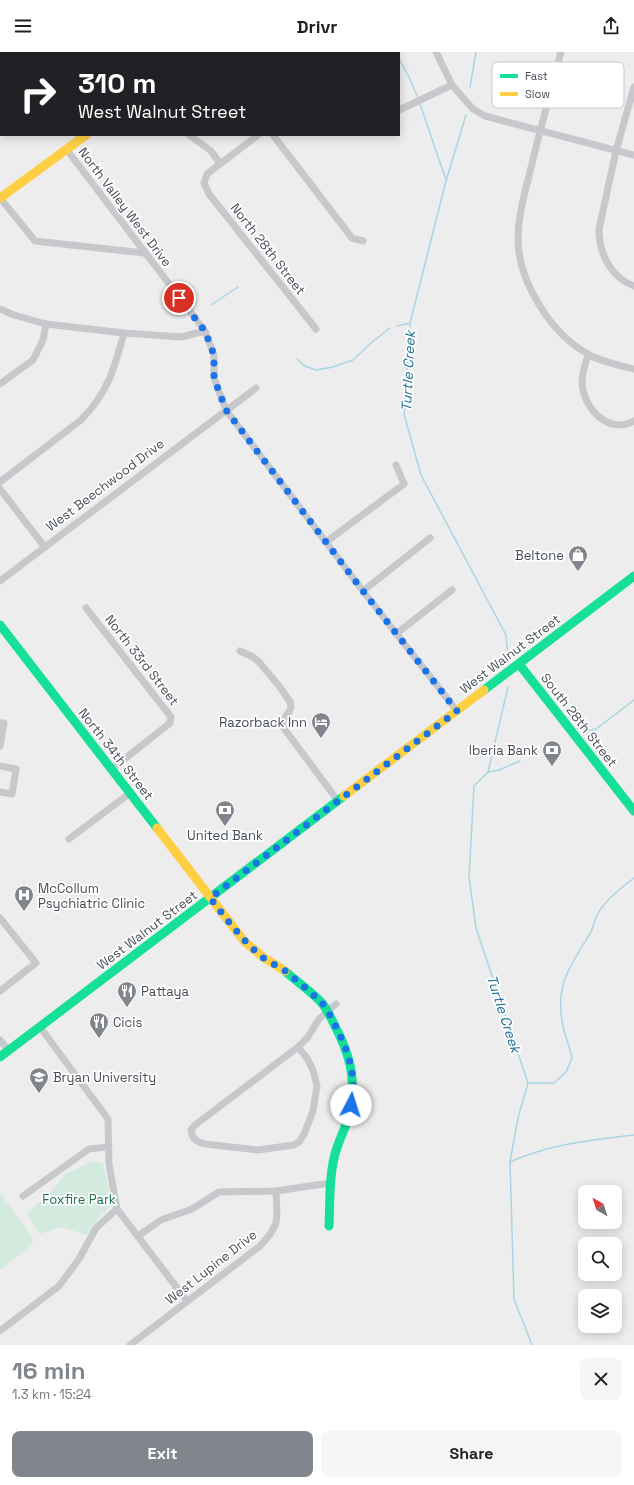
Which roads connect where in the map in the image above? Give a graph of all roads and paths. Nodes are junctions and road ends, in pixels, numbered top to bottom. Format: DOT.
graph roads {
  1 [pos="436,52"];
  2 [pos="561,52"];
  3 [pos="558,62"];
  4 [pos="452,85"];
  5 [pos="634,89"];
  6 [pos="546,108"];
  7 [pos="400,110"];
  8 [pos="540,131"];
  9 [pos="85,136"];
  10 [pos="190,136"];
  11 [pos="257,136"];
  12 [pos="274,136"];
  13 [pos="67,150"];
  14 [pos="616,151"];
  15 [pos="634,155"];
  16 [pos="220,163"];
  17 [pos="0,198"];
  18 [pos="363,242"];
  19 [pos="144,254"];
  20 [pos="634,286"];
  21 [pos="0,309"];
  22 [pos="46,324"];
  23 [pos="316,329"];
  24 [pos="205,331"];
  25 [pos="124,333"];
  26 [pos="588,355"];
  27 [pos="634,369"];
  28 [pos="0,384"];
  29 [pos="256,388"];
  30 [pos="226,410"];
  31 [pos="634,421"];
  32 [pos="396,465"];
  33 [pos="0,482"];
  34 [pos="0,489"];
  35 [pos="430,538"];
  36 [pos="326,542"];
  37 [pos="44,546"];
  38 [pos="634,576"];
  39 [pos="0,581"];
  40 [pos="452,590"];
  41 [pos="363,591"];
  42 [pos="86,608"];
  43 [pos="0,625"];
  44 [pos="396,634"];
  45 [pos="240,651"];
  46 [pos="519,664"];
  47 [pos="457,711"];
  48 [pos="0,723"];
  49 [pos="0,746"];
  50 [pos="0,766"];
  51 [pos="112,769"];
  52 [pos="0,792"];
  53 [pos="130,793"];
  54 [pos="338,801"];
  55 [pos="634,811"];
  56 [pos="69,839"];
  57 [pos="210,898"];
  58 [pos="0,918"];
  59 [pos="0,991"];
  60 [pos="336,1004"];
  61 [pos="327,1010"];
  62 [pos="40,1027"];
  63 [pos="0,1040"];
  64 [pos="298,1047"];
  65 [pos="8,1051"];
  66 [pos="0,1057"];
  67 [pos="108,1147"];
  68 [pos="330,1183"];
  69 [pos="276,1191"];
  70 [pos="23,1196"];
  71 [pos="117,1209"];
  72 [pos="328,1226"];
  73 [pos="138,1236"];
  74 [pos="187,1301"];
  75 [pos="0,1331"];
  76 [pos="130,1345"];
  1 -- 4 [label="street"];
  2 -- 3 [label="street"];
  4 -- 7 [label="street"];
  4 -- 8 [label="street"];
  5 -- 14 [label="street"];
  6 -- 8 [label="street"];
  8 -- 14 [label="street"];
  8 -- 26 [label="street"];
  9 -- 13 [label="street"];
  10 -- 16 [label="street"];
  11 -- 16 [label="street"];
  12 -- 18 [label="street"];
  13 -- 17 [label="street"];
  13 -- 19 [label="street, North Valley West Drive"];
  14 -- 15 [label="street"];
  14 -- 20 [label="street"];
  16 -- 23 [label="street, North 28th Street"];
  17 -- 19 [label="street"];
  19 -- 24 [label="street, North Valley West Drive"];
  21 -- 22 [label="street"];
  22 -- 25 [label="street"];
  22 -- 28 [label="street"];
  24 -- 25 [label="street"];
  24 -- 30 [label="street, North Valley West Drive"];
  25 -- 33 [label="street"];
  26 -- 27 [label="street"];
  26 -- 31 [label="street"];
  29 -- 30 [label="street, West Beechwood Drive"];
  30 -- 36 [label="street, North Valley West Drive"];
  30 -- 37 [label="street, West Beechwood Drive"];
  32 -- 36 [label="street"];
  34 -- 37 [label="street"];
  35 -- 41 [label="street"];
  36 -- 41 [label="street, North Valley West Drive"];
  37 -- 39 [label="street, West Beechwood Drive"];
  38 -- 46 [label="street, West Walnut Street"];
  40 -- 44 [label="street"];
  41 -- 44 [label="street, North Valley West Drive"];
  42 -- 51 [label="street, North 33rd Street"];
  43 -- 51 [label="street, North 34th Street"];
  44 -- 47 [label="street, North Valley West Drive"];
  45 -- 54 [label="street"];
  46 -- 47 [label="street, West Walnut Street"];
  46 -- 55 [label="street, South 28th Street"];
  47 -- 54 [label="street, West Walnut Street"];
  48 -- 49 [label="street"];
  50 -- 52 [label="street"];
  51 -- 53 [label="street, North 34th Street"];
  53 -- 56 [label="street"];
  53 -- 57 [label="street, North 34th Street"];
  54 -- 57 [label="street, West Walnut Street"];
  57 -- 61 [label="street, North 34th Street"];
  57 -- 62 [label="street, West Walnut Street"];
  58 -- 59 [label="street"];
  60 -- 61 [label="street"];
  61 -- 64 [label="street"];
  61 -- 68 [label="street, North 34th Street"];
  62 -- 65 [label="street, West Walnut Street"];
  62 -- 67 [label="street"];
  63 -- 65 [label="street"];
  64 -- 64 [label="street"];
  65 -- 66 [label="street, West Walnut Street"];
  67 -- 70 [label="street"];
  67 -- 71 [label="street"];
  68 -- 69 [label="street"];
  68 -- 72 [label="street, North 34th Street"];
  69 -- 73 [label="street"];
  69 -- 74 [label="street, West Lupine Drive"];
  71 -- 73 [label="street"];
  71 -- 75 [label="street"];
  73 -- 74 [label="street"];
  74 -- 76 [label="street, West Lupine Drive"];
}
